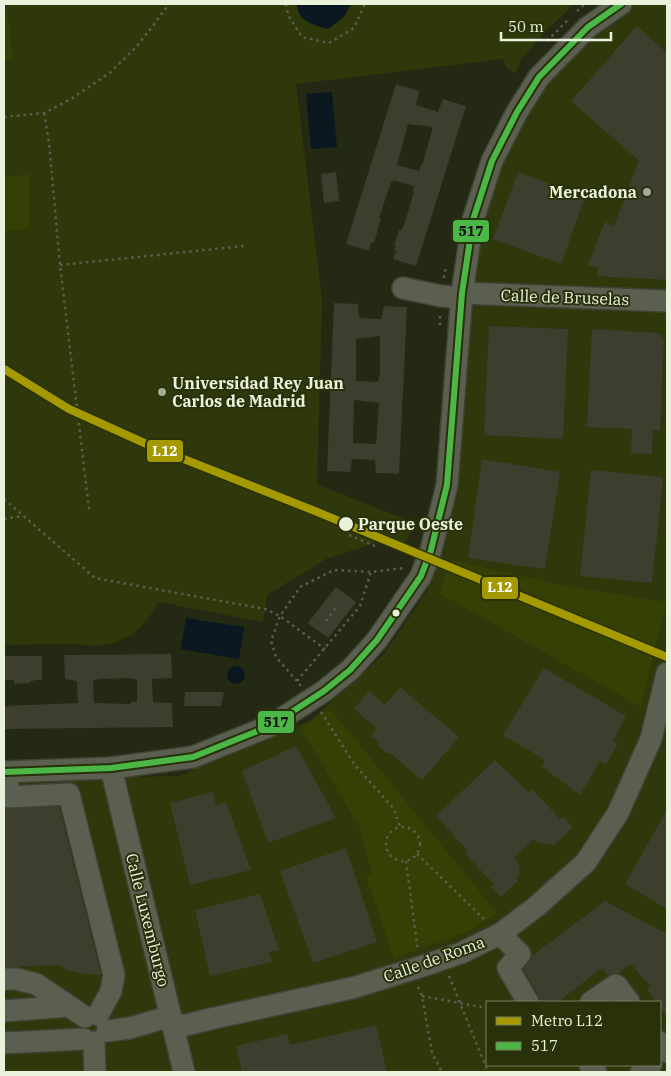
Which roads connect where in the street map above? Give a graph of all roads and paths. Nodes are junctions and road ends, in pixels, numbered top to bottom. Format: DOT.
graph roads {
  1 [pos="169,4"];
  2 [pos="286,4"];
  3 [pos="364,4"];
  4 [pos="620,4"];
  5 [pos="44,113"];
  6 [pos="4,117"];
  7 [pos="244,246"];
  8 [pos="60,265"];
  9 [pos="403,288"];
  10 [pos="462,295"];
  11 [pos="667,301"];
  12 [pos="4,499"];
  13 [pos="88,509"];
  14 [pos="23,516"];
  15 [pos="4,519"];
  16 [pos="349,535"];
  17 [pos="375,546"];
  18 [pos="404,568"];
  19 [pos="371,572"];
  20 [pos="338,605"];
  21 [pos="280,616"];
  22 [pos="326,621"];
  23 [pos="325,649"];
  24 [pos="667,673"];
  25 [pos="296,681"];
  26 [pos="313,699"];
  27 [pos="111,768"];
  28 [pos="6,772"];
  29 [pos="400,828"];
  30 [pos="417,854"];
  31 [pos="406,860"];
  32 [pos="494,928"];
  33 [pos="418,953"];
  34 [pos="448,976"];
  35 [pos="4,979"];
  36 [pos="418,987"];
  37 [pos="422,996"];
  38 [pos="527,1001"];
  39 [pos="592,1001"];
  40 [pos="628,1001"];
  41 [pos="460,1004"];
  42 [pos="486,1008"];
  43 [pos="4,1011"];
  44 [pos="172,1022"];
  45 [pos="90,1025"];
  46 [pos="4,1044"];
  47 [pos="95,1072"];
  48 [pos="184,1072"];
  49 [pos="442,1072"];
  50 [pos="488,1072"];
  1 -- 5 [label="path"];
  2 -- 3 [label="path"];
  4 -- 10 [label="street"];
  5 -- 6 [label="path"];
  5 -- 8 [label="path"];
  7 -- 8 [label="path"];
  8 -- 13 [label="path"];
  9 -- 10 [label="street, Calle de Bruselas"];
  10 -- 11 [label="street, Calle de Bruselas"];
  10 -- 26 [label="street"];
  12 -- 14 [label="path"];
  14 -- 15 [label="path"];
  14 -- 21 [label="path"];
  16 -- 17 [label="path"];
  18 -- 19 [label="path"];
  19 -- 21 [label="path"];
  19 -- 23 [label="path"];
  20 -- 22 [label="path"];
  21 -- 23 [label="path"];
  21 -- 25 [label="path"];
  23 -- 25 [label="path"];
  24 -- 32 [label="street, Calle de Roma"];
  25 -- 26 [label="path"];
  26 -- 27 [label="street"];
  26 -- 29 [label="path"];
  27 -- 28 [label="street"];
  27 -- 44 [label="street, Calle Luxemburgo"];
  28 -- 45 [label="street"];
  29 -- 30 [label="path"];
  29 -- 31 [label="path"];
  30 -- 31 [label="path"];
  30 -- 32 [label="path"];
  31 -- 33 [label="path"];
  32 -- 38 [label="street"];
  32 -- 44 [label="street, Calle de Roma"];
  34 -- 41 [label="path"];
  35 -- 45 [label="street"];
  36 -- 37 [label="path"];
  37 -- 41 [label="path"];
  37 -- 49 [label="path"];
  39 -- 40 [label="street"];
  41 -- 42 [label="path"];
  41 -- 50 [label="path"];
  43 -- 45 [label="street"];
  44 -- 45 [label="street, Calle de Roma"];
  44 -- 48 [label="street, Calle Luxemburgo"];
  45 -- 46 [label="street"];
  45 -- 47 [label="street"];
}
